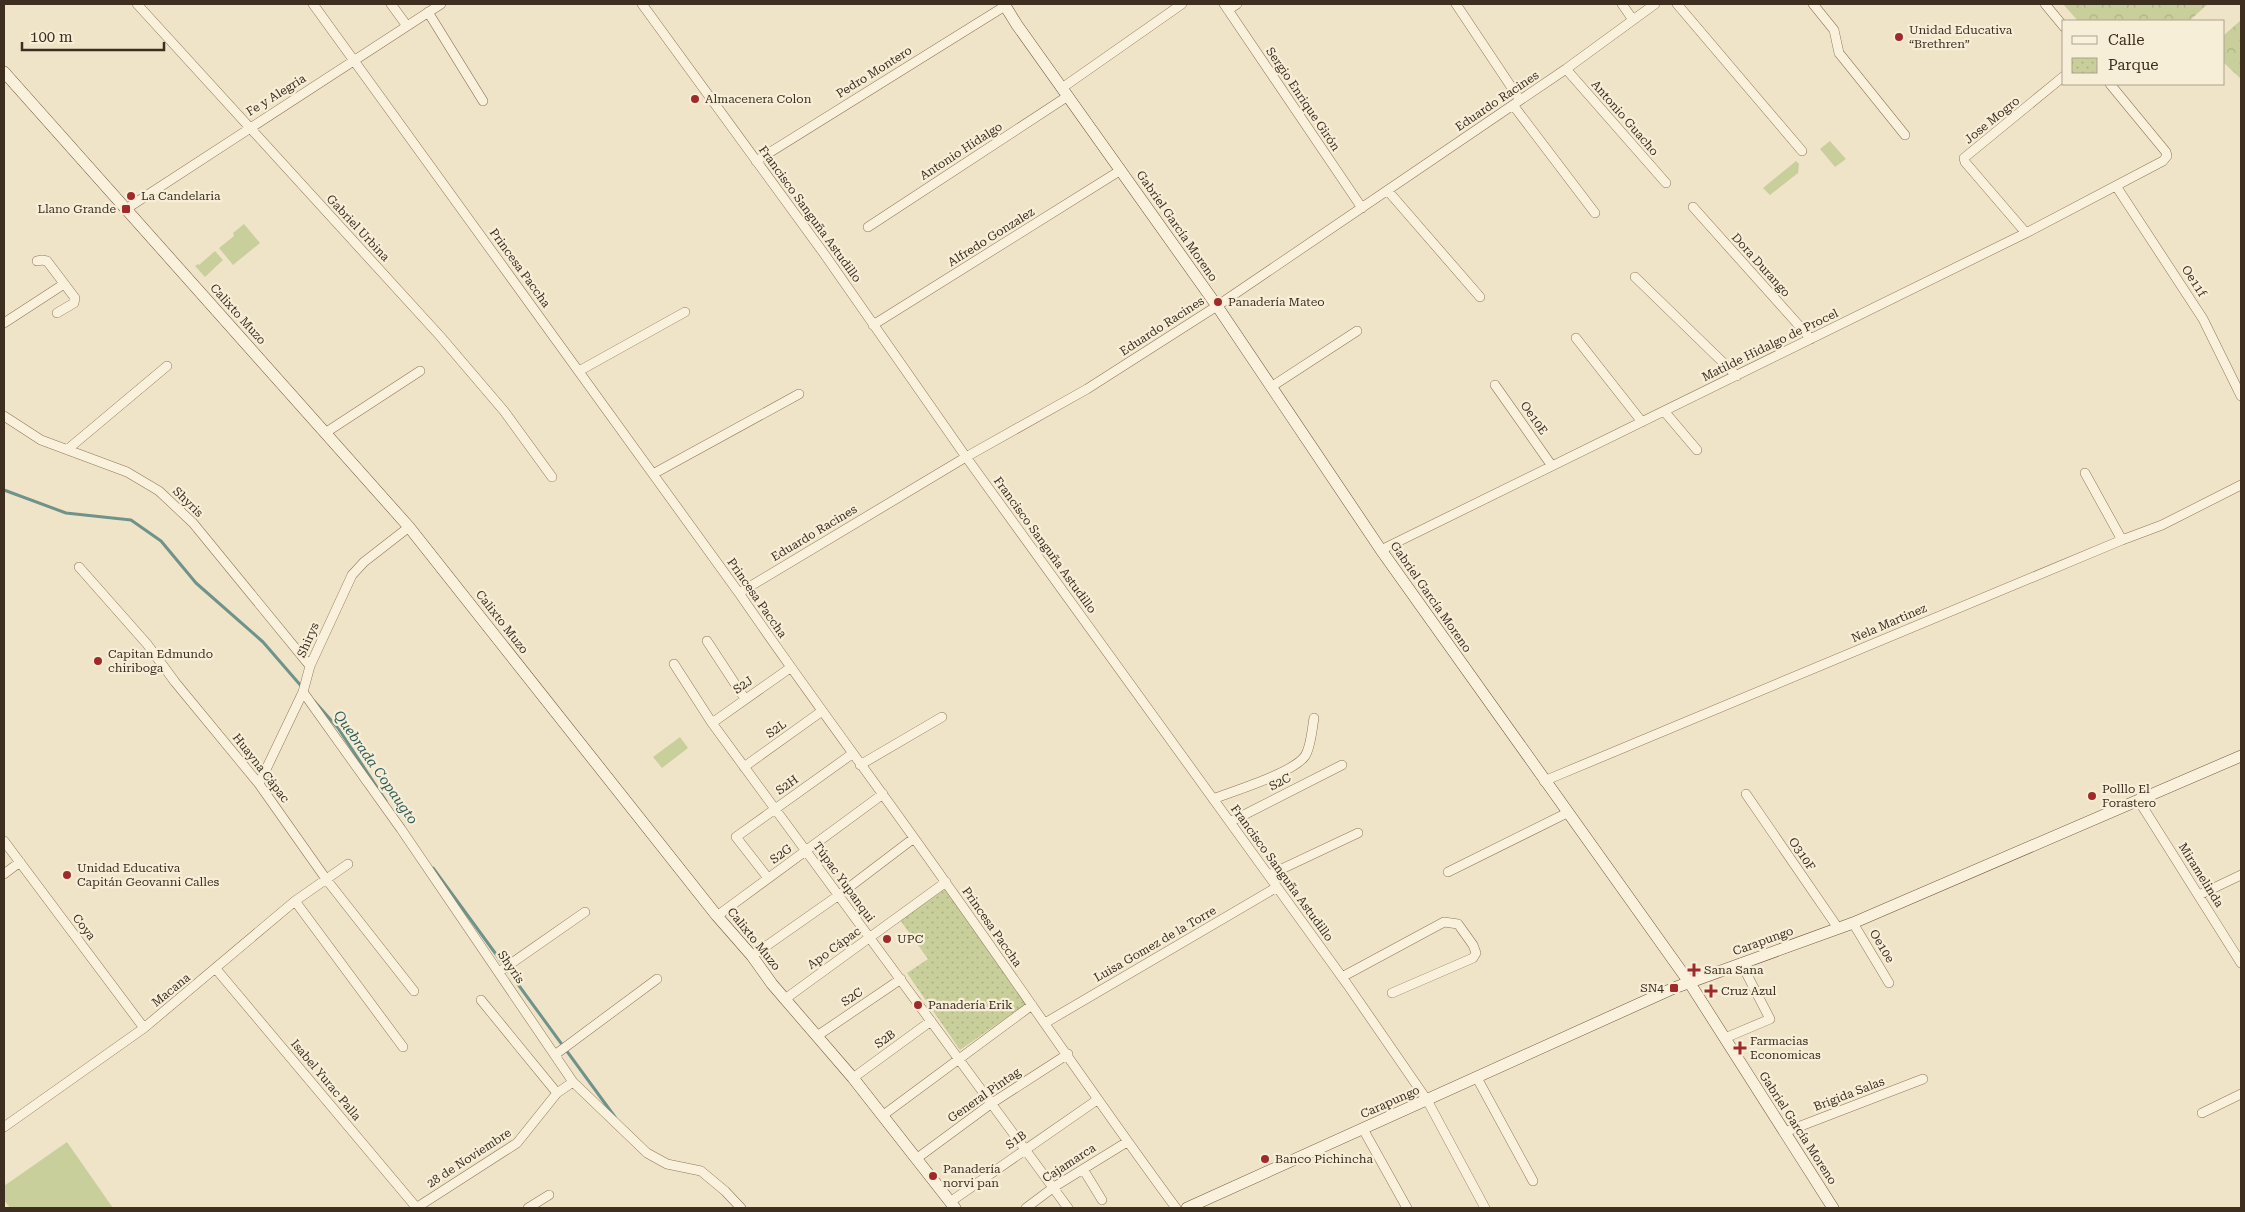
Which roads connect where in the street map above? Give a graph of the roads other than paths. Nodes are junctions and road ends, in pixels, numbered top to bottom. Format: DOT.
graph roads {
  1 [pos="137,4"];
  2 [pos="313,4"];
  3 [pos="391,4"];
  4 [pos="441,4"];
  5 [pos="642,4"];
  6 [pos="1182,4"];
  7 [pos="1237,4"];
  8 [pos="1456,4"];
  9 [pos="1622,4"];
  10 [pos="1655,4"];
  11 [pos="1677,4"];
  12 [pos="1813,4"];
  13 [pos="2045,4"];
  14 [pos="1005,5"];
  15 [pos="1226,7"];
  16 [pos="428,12"];
  17 [pos="1633,20"];
  18 [pos="2062,25"];
  19 [pos="407,26"];
  20 [pos="354,62"];
  21 [pos="1566,69"];
  22 [pos="4,72"];
  23 [pos="2062,78"];
  24 [pos="2111,85"];
  25 [pos="1065,92"];
  26 [pos="483,101"];
  27 [pos="1516,102"];
  28 [pos="248,128"];
  29 [pos="1905,135"];
  30 [pos="1802,151"];
  31 [pos="756,161"];
  32 [pos="1120,170"];
  33 [pos="1666,183"];
  34 [pos="2116,186"];
  35 [pos="1388,191"];
  36 [pos="1693,207"];
  37 [pos="1362,208"];
  38 [pos="126,209"];
  39 [pos="1595,213"];
  40 [pos="868,227"];
  41 [pos="2026,232"];
  42 [pos="37,261"];
  43 [pos="1635,277"];
  44 [pos="64,284"];
  45 [pos="1480,297"];
  46 [pos="1216,306"];
  47 [pos="685,312"];
  48 [pos="57,313"];
  49 [pos="4,323"];
  50 [pos="874,325"];
  51 [pos="1357,331"];
  52 [pos="1576,338"];
  53 [pos="1811,339"];
  54 [pos="167,366"];
  55 [pos="420,371"];
  56 [pos="579,371"];
  57 [pos="1737,376"];
  58 [pos="1495,385"];
  59 [pos="1271,387"];
  60 [pos="799,394"];
  61 [pos="2241,396"];
  62 [pos="1664,412"];
  63 [pos="4,416"];
  64 [pos="1642,422"];
  65 [pos="326,433"];
  66 [pos="68,449"];
  67 [pos="1697,450"];
  68 [pos="966,458"];
  69 [pos="1552,466"];
  70 [pos="2086,473"];
  71 [pos="653,474"];
  72 [pos="552,477"];
  73 [pos="2241,485"];
  74 [pos="409,527"];
  75 [pos="2122,540"];
  76 [pos="1381,550"];
  77 [pos="79,567"];
  78 [pos="739,593"];
  79 [pos="707,641"];
  80 [pos="674,664"];
  81 [pos="310,666"];
  82 [pos="790,668"];
  83 [pos="303,692"];
  84 [pos="745,699"];
  85 [pos="822,711"];
  86 [pos="942,717"];
  87 [pos="1314,718"];
  88 [pos="712,723"];
  89 [pos="852,754"];
  90 [pos="2241,756"];
  91 [pos="1342,764"];
  92 [pos="860,765"];
  93 [pos="744,767"];
  94 [pos="1544,781"];
  95 [pos="259,784"];
  96 [pos="883,794"];
  97 [pos="1746,794"];
  98 [pos="1213,799"];
  99 [pos="2139,801"];
  100 [pos="775,809"];
  101 [pos="1567,813"];
  102 [pos="1230,822"];
  103 [pos="1358,833"];
  104 [pos="914,838"];
  105 [pos="4,841"];
  106 [pos="806,851"];
  107 [pos="20,862"];
  108 [pos="348,864"];
  109 [pos="1448,872"];
  110 [pos="4,874"];
  111 [pos="2241,875"];
  112 [pos="1269,876"];
  113 [pos="768,878"];
  114 [pos="326,879"];
  115 [pos="946,882"];
  116 [pos="1277,887"];
  117 [pos="839,895"];
  118 [pos="2199,895"];
  119 [pos="295,901"];
  120 [pos="586,912"];
  121 [pos="717,916"];
  122 [pos="1853,923"];
  123 [pos="1838,928"];
  124 [pos="870,938"];
  125 [pos="752,956"];
  126 [pos="1741,963"];
  127 [pos="2241,963"];
  128 [pos="216,969"];
  129 [pos="499,972"];
  130 [pos="1342,977"];
  131 [pos="657,979"];
  132 [pos="901,979"];
  133 [pos="1688,982"];
  134 [pos="1889,983"];
  135 [pos="414,991"];
  136 [pos="1392,993"];
  137 [pos="785,999"];
  138 [pos="481,1000"];
  139 [pos="1032,1006"];
  140 [pos="931,1021"];
  141 [pos="1045,1023"];
  142 [pos="144,1028"];
  143 [pos="817,1036"];
  144 [pos="1725,1038"];
  145 [pos="403,1047"];
  146 [pos="556,1054"];
  147 [pos="1068,1054"];
  148 [pos="959,1058"];
  149 [pos="852,1078"];
  150 [pos="1477,1078"];
  151 [pos="1923,1079"];
  152 [pos="573,1082"];
  153 [pos="558,1093"];
  154 [pos="2241,1094"];
  155 [pos="1098,1100"];
  156 [pos="1427,1100"];
  157 [pos="992,1103"];
  158 [pos="2202,1113"];
  159 [pos="882,1116"];
  160 [pos="4,1128"];
  161 [pos="1363,1129"];
  162 [pos="1784,1132"];
  163 [pos="1127,1142"];
  164 [pos="1025,1148"];
  165 [pos="916,1159"];
  166 [pos="1083,1169"];
  167 [pos="1533,1181"];
  168 [pos="1054,1187"];
  169 [pos="549,1195"];
  170 [pos="1102,1200"];
  171 [pos="952,1205"];
  172 [pos="416,1208"];
  173 [pos="528,1208"];
  174 [pos="741,1208"];
  175 [pos="1026,1208"];
  176 [pos="1068,1208"];
  177 [pos="1176,1208"];
  178 [pos="1187,1208"];
  179 [pos="1408,1208"];
  180 [pos="1485,1208"];
  181 [pos="1833,1208"];
  1 -- 28 [label="street, Gabriel Urbina"];
  2 -- 20 [label="street, Princesa Paccha"];
  3 -- 19 [label="street"];
  4 -- 16 [label="street, Fe y Alegria"];
  5 -- 31 [label="street, Francisco Sanguña Astudillo"];
  6 -- 25 [label="street, Antonio Hidalgo"];
  7 -- 15 [label="street"];
  8 -- 27 [label="street"];
  9 -- 17 [label="street"];
  10 -- 17 [label="street, Eduardo Racines"];
  11 -- 30 [label="street"];
  12 -- 29 [label="street"];
  13 -- 18 [label="street"];
  14 -- 25 [label="street, Gabriel García Moreno"];
  14 -- 31 [label="street, Pedro Montero"];
  15 -- 37 [label="street, Sergio Enrique Girón"];
  16 -- 19 [label="street, Fe y Alegria"];
  16 -- 26 [label="street"];
  17 -- 21 [label="street, Eduardo Racines"];
  19 -- 20 [label="street, Fe y Alegria"];
  20 -- 28 [label="street, Fe y Alegria"];
  20 -- 56 [label="street, Princesa Paccha"];
  21 -- 27 [label="street, Eduardo Racines"];
  21 -- 33 [label="street, Antonio Guacho"];
  22 -- 38 [label="street, Calixto Muzo"];
  23 -- 41 [label="street, Jose Mogro"];
  24 -- 34 [label="street, Matilde Hidalgo de Procel"];
  25 -- 32 [label="street, Gabriel García Moreno"];
  25 -- 40 [label="street, Antonio Hidalgo"];
  27 -- 35 [label="street, Eduardo Racines"];
  27 -- 39 [label="street"];
  28 -- 38 [label="street, Fe y Alegria"];
  28 -- 72 [label="street, Gabriel Urbina"];
  31 -- 50 [label="street, Francisco Sanguña Astudillo"];
  32 -- 46 [label="street, Gabriel García Moreno"];
  32 -- 50 [label="street, Alfredo Gonzalez"];
  34 -- 41 [label="street, Matilde Hidalgo de Procel"];
  34 -- 61 [label="street, Oe11f"];
  35 -- 37 [label="street, Eduardo Racines"];
  35 -- 45 [label="street"];
  36 -- 53 [label="street, Dora Durango"];
  37 -- 46 [label="street, Eduardo Racines"];
  38 -- 65 [label="street, Calixto Muzo"];
  41 -- 53 [label="street, Matilde Hidalgo de Procel"];
  42 -- 44 [label="street"];
  43 -- 57 [label="street"];
  44 -- 48 [label="street"];
  44 -- 49 [label="street"];
  46 -- 59 [label="street, Gabriel García Moreno"];
  46 -- 68 [label="street, Eduardo Racines"];
  47 -- 56 [label="street"];
  50 -- 68 [label="street, Francisco Sanguña Astudillo"];
  51 -- 59 [label="street"];
  52 -- 64 [label="street"];
  53 -- 57 [label="street, Matilde Hidalgo de Procel"];
  54 -- 66 [label="street"];
  55 -- 65 [label="street"];
  56 -- 71 [label="street, Princesa Paccha"];
  57 -- 62 [label="street, Matilde Hidalgo de Procel"];
  58 -- 69 [label="street, Oe10E"];
  59 -- 76 [label="street, Gabriel García Moreno"];
  60 -- 71 [label="street"];
  62 -- 64 [label="street, Matilde Hidalgo de Procel"];
  62 -- 67 [label="street"];
  63 -- 66 [label="street, Shyris"];
  64 -- 69 [label="street, Matilde Hidalgo de Procel"];
  65 -- 74 [label="street, Calixto Muzo"];
  66 -- 81 [label="street, Shyris"];
  68 -- 78 [label="street, Eduardo Racines"];
  68 -- 98 [label="street, Francisco Sanguña Astudillo"];
  69 -- 76 [label="street, Matilde Hidalgo de Procel"];
  70 -- 75 [label="street"];
  71 -- 78 [label="street, Princesa Paccha"];
  73 -- 75 [label="street, Nela Martinez"];
  74 -- 81 [label="street, Shirys"];
  74 -- 121 [label="street, Calixto Muzo"];
  75 -- 94 [label="street, Nela Martinez"];
  76 -- 94 [label="street, Gabriel García Moreno"];
  77 -- 95 [label="street, Huayna Cápac"];
  78 -- 82 [label="street, Princesa Paccha"];
  79 -- 84 [label="street"];
  80 -- 88 [label="street, Túpac Yupanqui"];
  81 -- 83 [label="street, Shirys"];
  82 -- 84 [label="street, S2J"];
  82 -- 85 [label="street, Princesa Paccha"];
  83 -- 95 [label="street, Shirys"];
  83 -- 129 [label="street, Shyris"];
  84 -- 88 [label="street, S2J"];
  85 -- 89 [label="street, Princesa Paccha"];
  85 -- 93 [label="street, S2L"];
  86 -- 92 [label="street"];
  87 -- 98 [label="street"];
  88 -- 93 [label="street, Túpac Yupanqui"];
  89 -- 92 [label="street, Princesa Paccha"];
  89 -- 100 [label="street, S2H"];
  90 -- 99 [label="street, Carapungo"];
  91 -- 102 [label="street, S2C"];
  92 -- 96 [label="street, Princesa Paccha"];
  93 -- 100 [label="street, Túpac Yupanqui"];
  94 -- 101 [label="street, Gabriel García Moreno"];
  95 -- 114 [label="street, Huayna Cápac"];
  96 -- 104 [label="street, Princesa Paccha"];
  96 -- 106 [label="street, S2G"];
  97 -- 123 [label="street, O310F"];
  98 -- 102 [label="street, Francisco Sanguña Astudillo"];
  99 -- 118 [label="street, Miramelinda"];
  99 -- 122 [label="street, Carapungo"];
  100 -- 106 [label="street, Túpac Yupanqui"];
  100 -- 113 [label="street, S2H"];
  101 -- 109 [label="street"];
  101 -- 133 [label="street, Gabriel García Moreno"];
  102 -- 112 [label="street, Francisco Sanguña Astudillo"];
  103 -- 112 [label="street"];
  104 -- 115 [label="street, Princesa Paccha"];
  104 -- 117 [label="street"];
  105 -- 107 [label="street, Coya"];
  106 -- 113 [label="street, S2G"];
  106 -- 117 [label="street, Túpac Yupanqui"];
  107 -- 110 [label="street"];
  107 -- 142 [label="street, Coya"];
  108 -- 114 [label="street, Macana"];
  111 -- 118 [label="street"];
  112 -- 116 [label="street, Francisco Sanguña Astudillo"];
  113 -- 121 [label="street, S2G"];
  114 -- 119 [label="street, Macana"];
  114 -- 135 [label="street, Huayna Cápac"];
  115 -- 124 [label="street, Apo Cápac"];
  115 -- 139 [label="street, Princesa Paccha"];
  116 -- 130 [label="street, Francisco Sanguña Astudillo"];
  116 -- 141 [label="street, Luisa Gomez de la Torre"];
  117 -- 124 [label="street, Túpac Yupanqui"];
  117 -- 125 [label="street"];
  118 -- 127 [label="street, Miramelinda"];
  119 -- 128 [label="street, Macana"];
  119 -- 145 [label="street"];
  120 -- 129 [label="street"];
  121 -- 125 [label="street, Calixto Muzo"];
  122 -- 123 [label="street, Carapungo"];
  122 -- 134 [label="street, Oe10e"];
  123 -- 126 [label="street, Carapungo"];
  124 -- 132 [label="street, Túpac Yupanqui"];
  124 -- 137 [label="street, Apo Cápac"];
  125 -- 137 [label="street, Calixto Muzo"];
  126 -- 133 [label="street, Carapungo"];
  126 -- 144 [label="street"];
  128 -- 142 [label="street, Macana"];
  128 -- 172 [label="street, Isabel Yurac Palla"];
  129 -- 146 [label="street, Shyris"];
  130 -- 136 [label="street"];
  130 -- 156 [label="street, Francisco Sanguña Astudillo"];
  131 -- 146 [label="street"];
  132 -- 140 [label="street, Túpac Yupanqui"];
  132 -- 143 [label="street, S2C"];
  133 -- 144 [label="street, Gabriel García Moreno"];
  133 -- 150 [label="street, Carapungo"];
  137 -- 143 [label="street, Calixto Muzo"];
  138 -- 153 [label="street"];
  139 -- 141 [label="street, Princesa Paccha"];
  139 -- 148 [label="street"];
  140 -- 148 [label="street, Túpac Yupanqui"];
  140 -- 149 [label="street, S2B"];
  141 -- 147 [label="street, Princesa Paccha"];
  142 -- 160 [label="street, Macana"];
  143 -- 149 [label="street, Calixto Muzo"];
  144 -- 162 [label="street, Gabriel García Moreno"];
  146 -- 152 [label="street, Shyris"];
  147 -- 155 [label="street, Princesa Paccha"];
  147 -- 157 [label="street, General Pintag"];
  148 -- 157 [label="street, Túpac Yupanqui"];
  148 -- 159 [label="street"];
  149 -- 159 [label="street, Calixto Muzo"];
  150 -- 156 [label="street, Carapungo"];
  150 -- 167 [label="street"];
  151 -- 162 [label="street, Brigida Salas"];
  152 -- 153 [label="street, 28 de Noviembre"];
  152 -- 174 [label="street, Shyris"];
  153 -- 172 [label="street, 28 de Noviembre"];
  154 -- 158 [label="street"];
  155 -- 163 [label="street, Princesa Paccha"];
  155 -- 164 [label="street, S1B"];
  156 -- 161 [label="street, Carapungo"];
  156 -- 180 [label="street, Francisco Sanguña Astudillo"];
  157 -- 164 [label="street, Túpac Yupanqui"];
  157 -- 165 [label="street, General Pintag"];
  159 -- 165 [label="street, Calixto Muzo"];
  161 -- 178 [label="street, Carapungo"];
  161 -- 179 [label="street"];
  162 -- 181 [label="street, Gabriel García Moreno"];
  163 -- 166 [label="street, Cajamarca"];
  163 -- 177 [label="street, Princesa Paccha"];
  164 -- 168 [label="street, Túpac Yupanqui"];
  164 -- 171 [label="street, S1B"];
  165 -- 171 [label="street, Calixto Muzo"];
  166 -- 168 [label="street, Cajamarca"];
  166 -- 170 [label="street"];
  168 -- 175 [label="street, Cajamarca"];
  168 -- 176 [label="street, Túpac Yupanqui"];
  169 -- 173 [label="street"];
}
